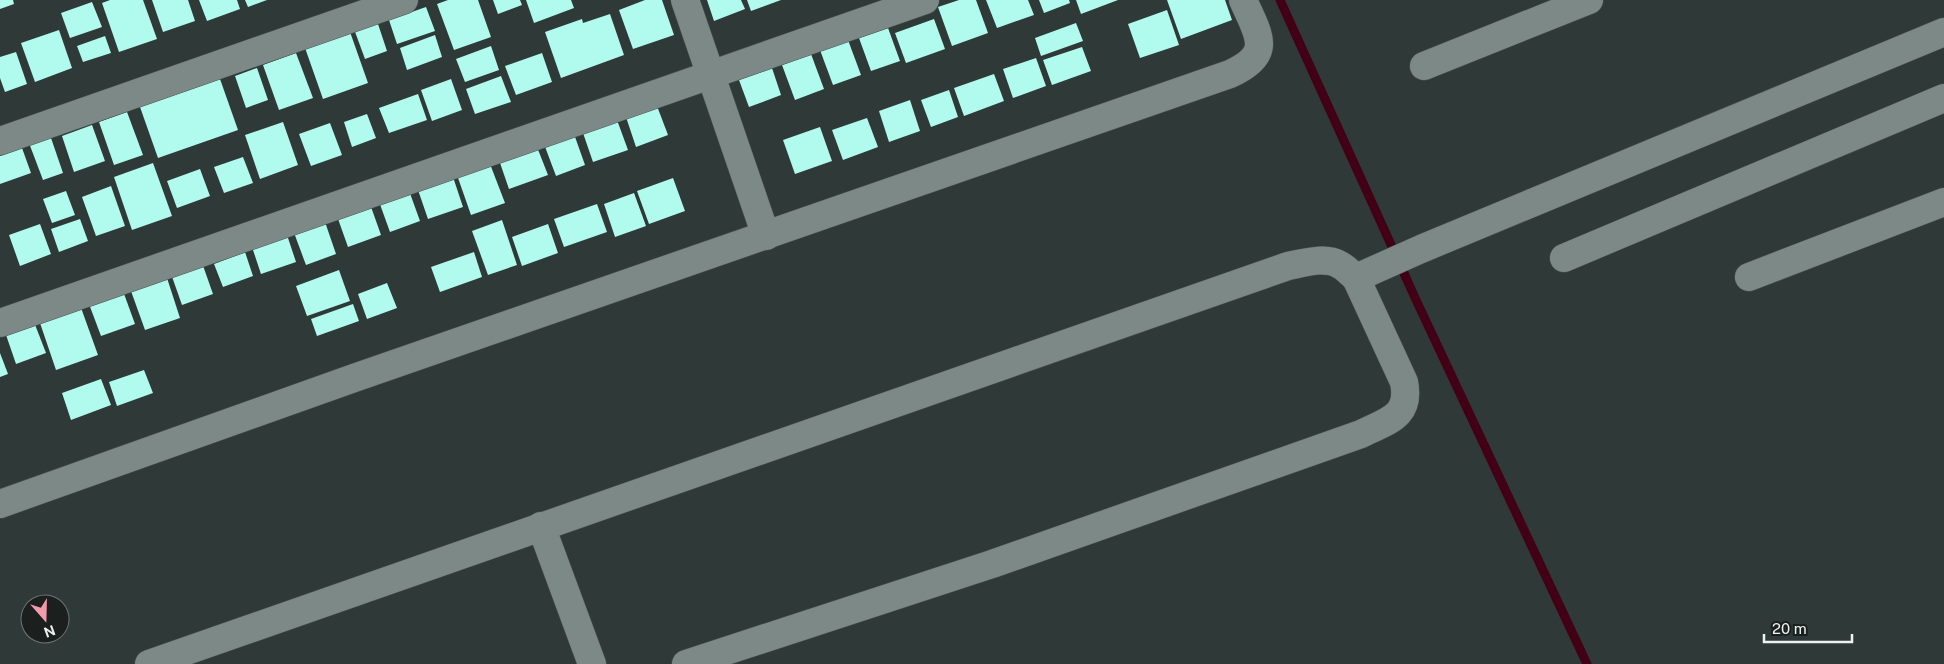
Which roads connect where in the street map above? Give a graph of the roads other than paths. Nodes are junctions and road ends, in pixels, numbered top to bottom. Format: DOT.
graph roads {
  1 [pos="404,0"];
  2 [pos="684,0"];
  3 [pos="925,0"];
  4 [pos="1243,0"];
  5 [pos="1589,0"];
  6 [pos="1944,32"];
  7 [pos="1424,66"];
  8 [pos="710,75"];
  9 [pos="1944,98"];
  10 [pos="0,141"];
  11 [pos="1944,202"];
  12 [pos="766,236"];
  13 [pos="1564,258"];
  14 [pos="1366,273"];
  15 [pos="1750,277"];
  16 [pos="0,323"];
  17 [pos="0,504"];
  18 [pos="541,526"];
  19 [pos="149,664"];
  20 [pos="592,664"];
  21 [pos="686,664"];
  1 -- 10 [label="street"];
  2 -- 8 [label="street"];
  3 -- 8 [label="street"];
  4 -- 12 [label="street"];
  5 -- 7 [label="street"];
  6 -- 14 [label="street"];
  8 -- 12 [label="street"];
  8 -- 16 [label="street"];
  9 -- 13 [label="street"];
  11 -- 15 [label="street"];
  12 -- 17 [label="street"];
  14 -- 18 [label="street"];
  14 -- 21 [label="street"];
  18 -- 19 [label="street"];
  18 -- 20 [label="street"];
}
